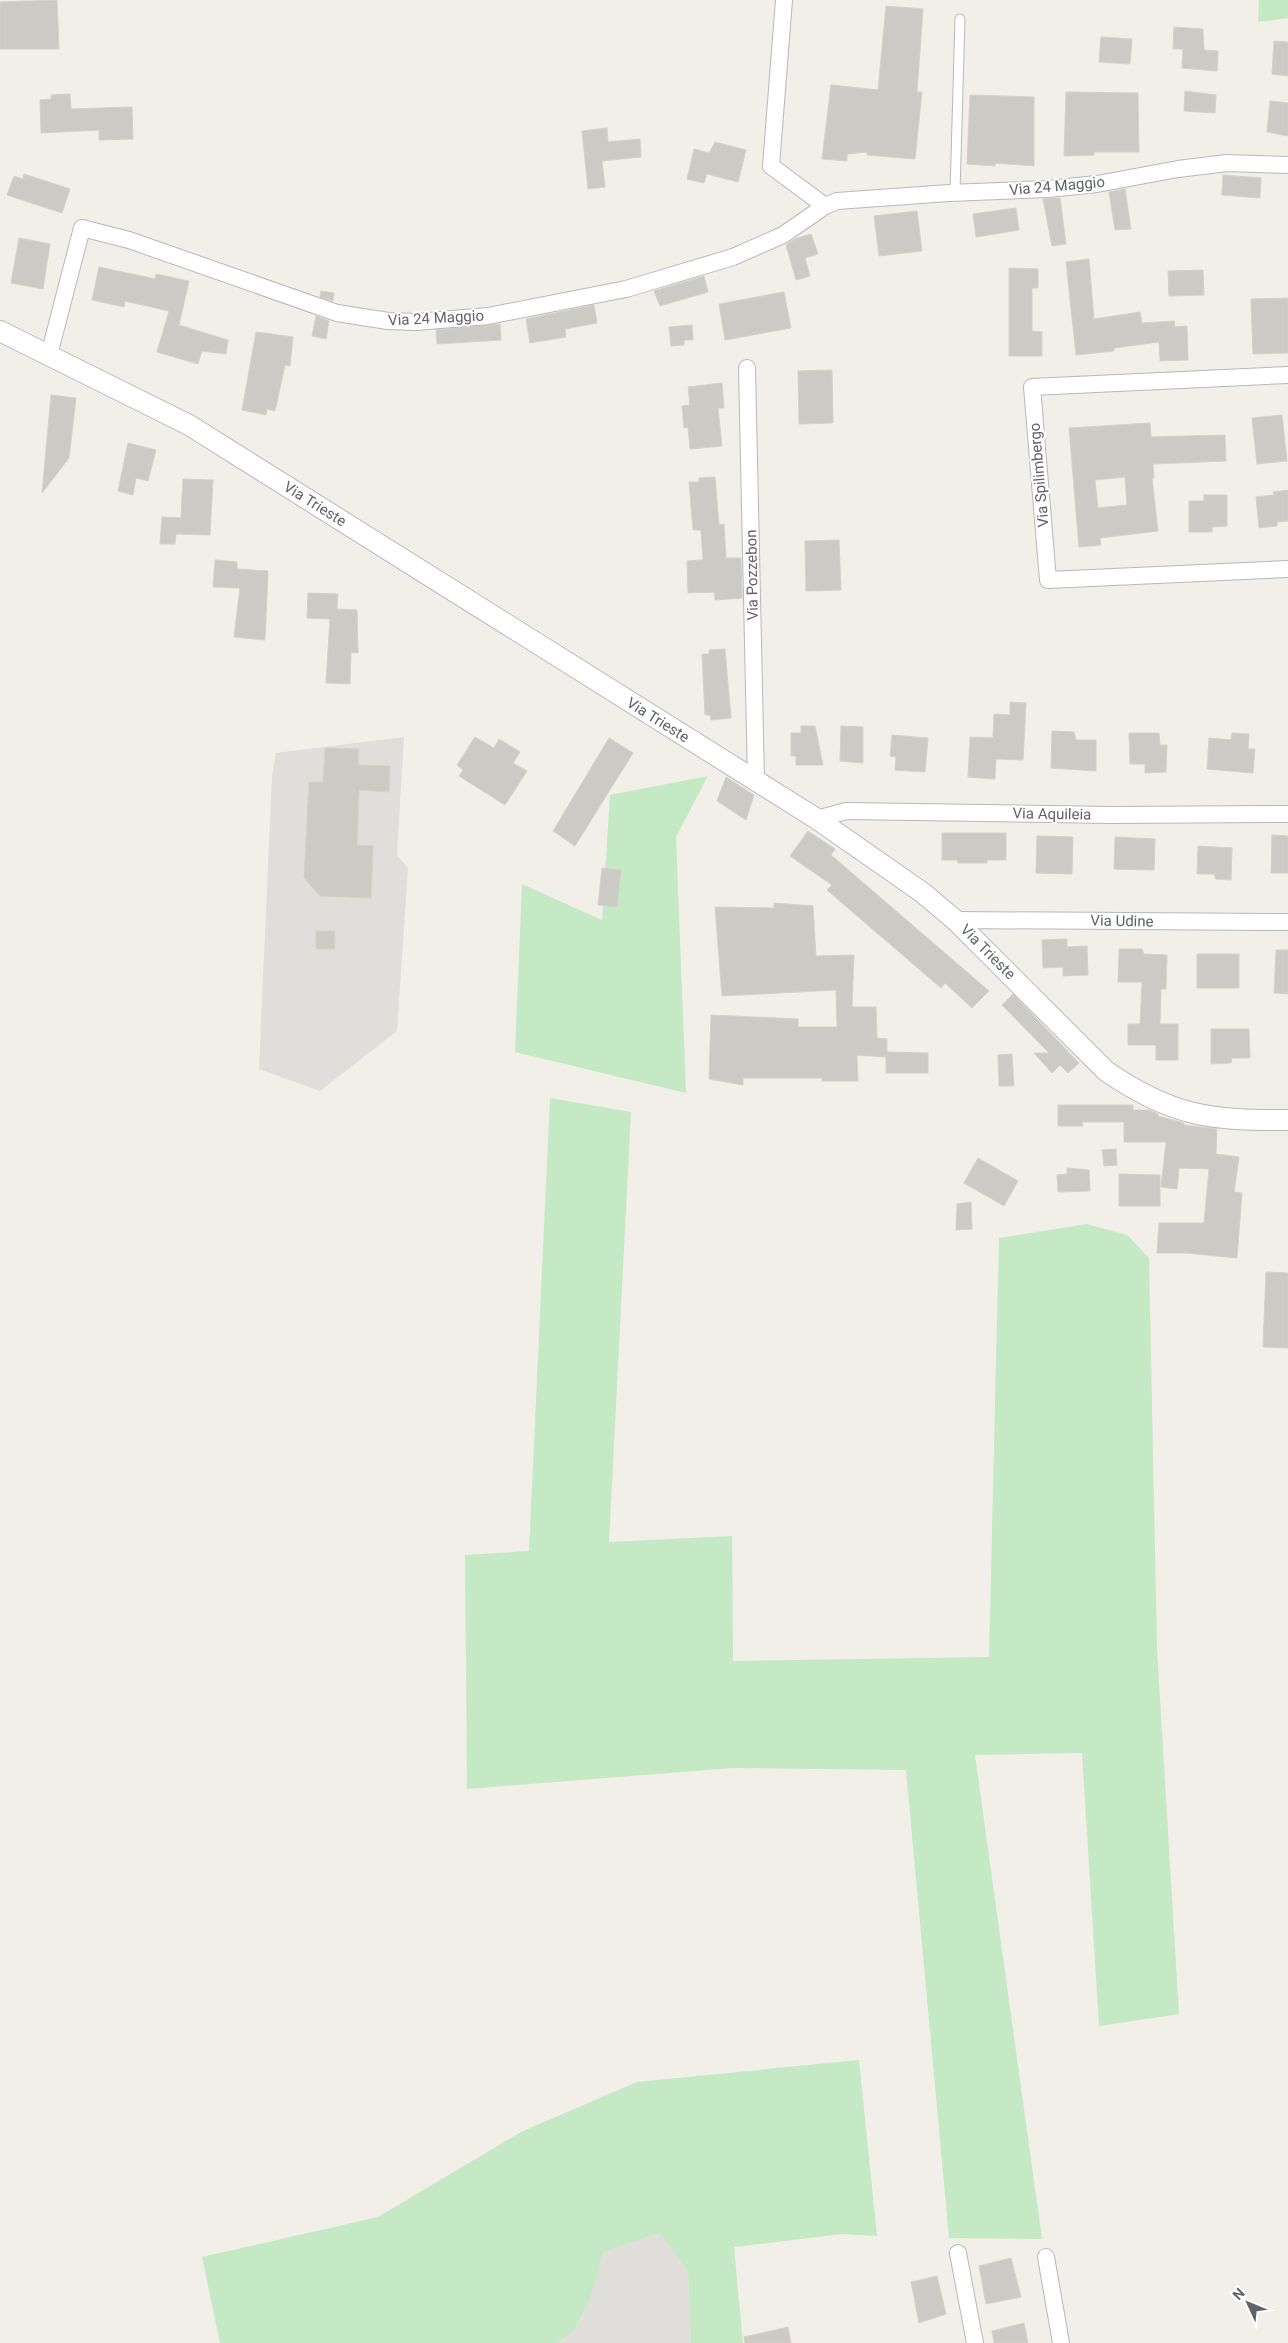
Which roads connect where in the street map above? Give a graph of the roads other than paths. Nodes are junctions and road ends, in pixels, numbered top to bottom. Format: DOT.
graph roads {
  1 [pos="784,0"];
  2 [pos="960,19"];
  3 [pos="1288,165"];
  4 [pos="955,192"];
  5 [pos="826,206"];
  6 [pos="0,331"];
  7 [pos="49,355"];
  8 [pos="747,368"];
  9 [pos="1288,375"];
  10 [pos="1288,569"];
  11 [pos="756,781"];
  12 [pos="1288,814"];
  13 [pos="817,819"];
  14 [pos="955,920"];
  15 [pos="1288,922"];
  16 [pos="1288,1120"];
  17 [pos="958,2253"];
  18 [pos="1046,2257"];
  19 [pos="975,2343"];
  20 [pos="1061,2343"];
  1 -- 5 [label="street"];
  2 -- 4 [label="lane"];
  3 -- 4 [label="street, Via 24 Maggio"];
  4 -- 5 [label="street, Via 24 Maggio"];
  5 -- 7 [label="street, Via 24 Maggio"];
  6 -- 7 [label="street, Via Trieste"];
  7 -- 11 [label="street, Via Trieste"];
  8 -- 11 [label="street, Via Pozzebon"];
  9 -- 10 [label="street, Via Spilimbergo"];
  11 -- 13 [label="street, Via Trieste"];
  12 -- 13 [label="street, Via Aquileia"];
  13 -- 14 [label="street, Via Trieste"];
  14 -- 15 [label="street, Via Udine"];
  14 -- 16 [label="street, Via Trieste"];
  17 -- 19 [label="street"];
  18 -- 20 [label="street"];
}
